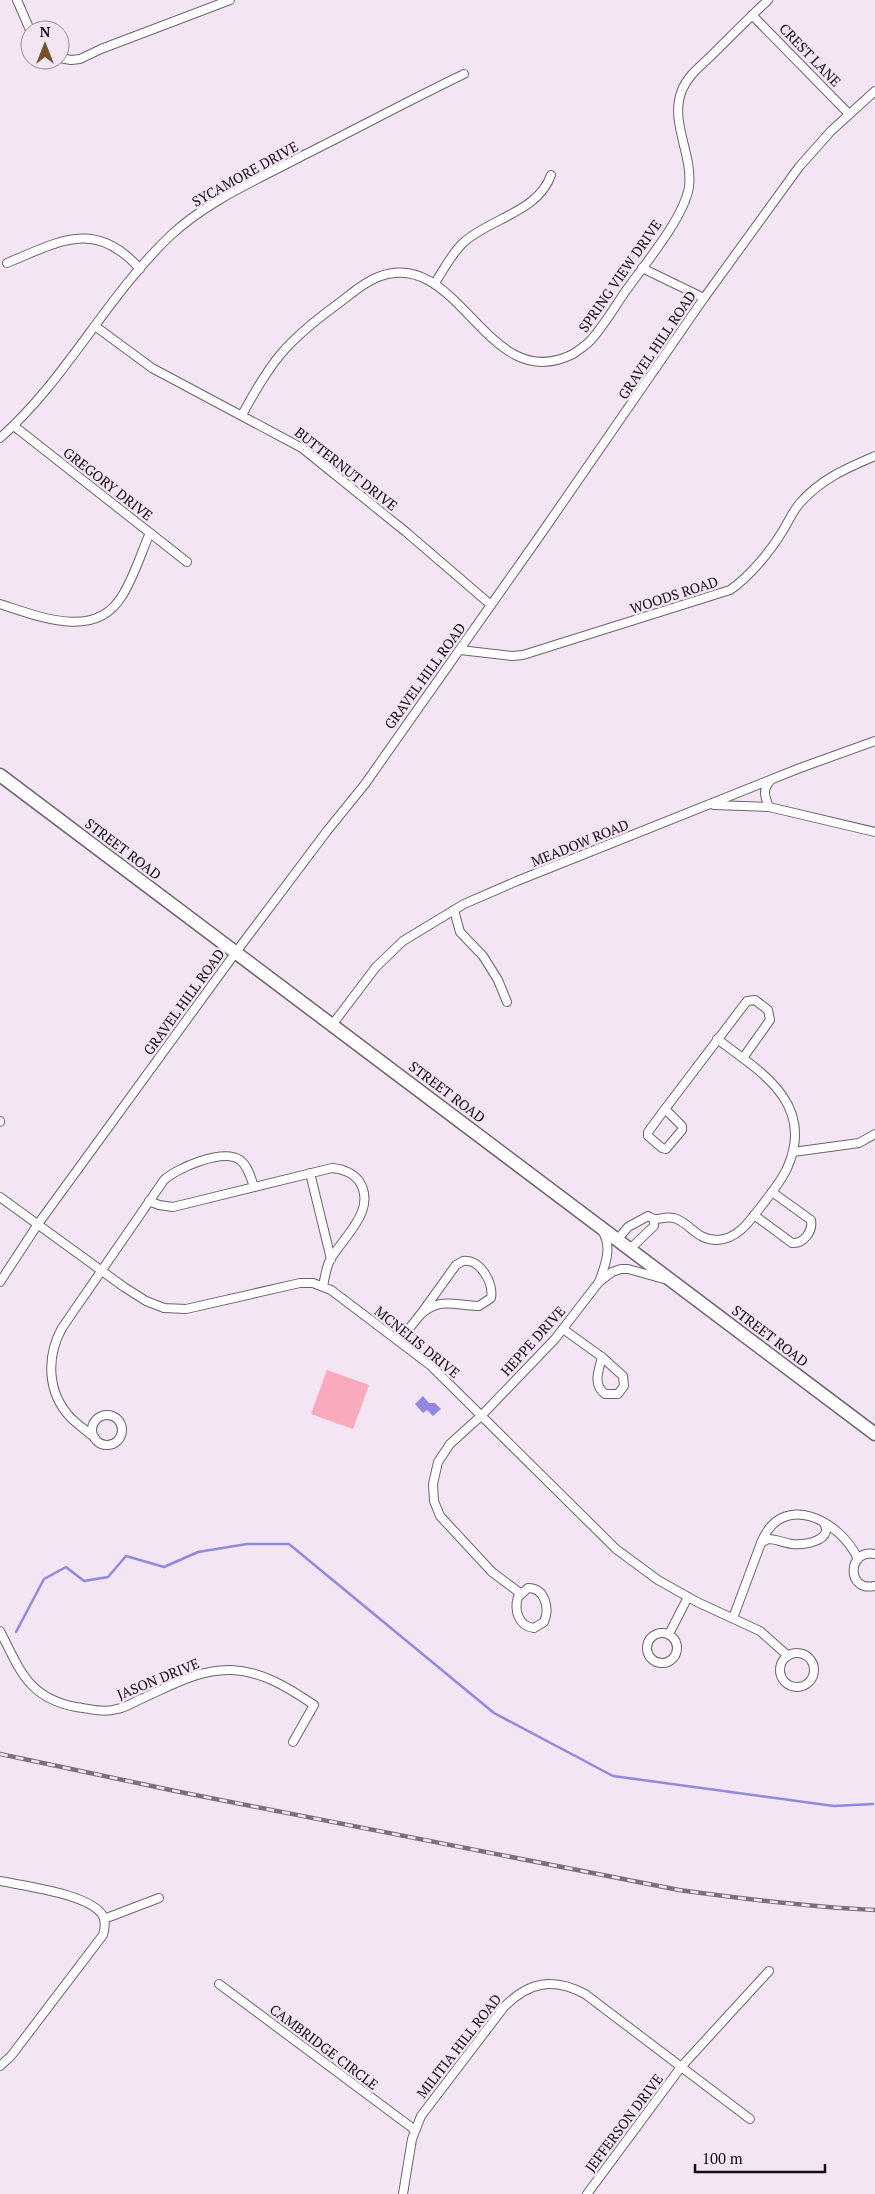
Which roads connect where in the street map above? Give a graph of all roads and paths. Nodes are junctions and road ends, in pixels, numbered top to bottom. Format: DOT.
graph roads {
  1 [pos="17,0"];
  2 [pos="230,0"];
  3 [pos="768,0"];
  4 [pos="752,15"];
  5 [pos="26,20"];
  6 [pos="70,60"];
  7 [pos="464,74"];
  8 [pos="875,91"];
  9 [pos="849,114"];
  10 [pos="551,175"];
  11 [pos="7,263"];
  12 [pos="642,268"];
  13 [pos="140,269"];
  14 [pos="435,282"];
  15 [pos="704,298"];
  16 [pos="95,326"];
  17 [pos="242,415"];
  18 [pos="14,426"];
  19 [pos="0,438"];
  20 [pos="875,456"];
  21 [pos="150,533"];
  22 [pos="186,562"];
  23 [pos="0,604"];
  24 [pos="492,605"];
  25 [pos="460,650"];
  26 [pos="875,742"];
  27 [pos="0,774"];
  28 [pos="771,780"];
  29 [pos="710,805"];
  30 [pos="769,807"];
  31 [pos="875,832"];
  32 [pos="454,910"];
  33 [pos="236,952"];
  34 [pos="507,1002"];
  35 [pos="332,1025"];
  36 [pos="717,1039"];
  37 [pos="743,1058"];
  38 [pos="665,1109"];
  39 [pos="875,1134"];
  40 [pos="793,1152"];
  41 [pos="310,1173"];
  42 [pos="254,1187"];
  43 [pos="772,1192"];
  44 [pos="0,1197"];
  45 [pos="150,1201"];
  46 [pos="754,1215"];
  47 [pos="654,1219"];
  48 [pos="38,1224"];
  49 [pos="596,1224"];
  50 [pos="617,1240"];
  51 [pos="630,1250"];
  52 [pos="331,1259"];
  53 [pos="101,1271"];
  54 [pos="0,1282"];
  55 [pos="600,1282"];
  56 [pos="673,1282"];
  57 [pos="323,1286"];
  58 [pos="420,1315"];
  59 [pos="563,1329"];
  60 [pos="399,1342"];
  61 [pos="602,1357"];
  62 [pos="482,1415"];
  63 [pos="875,1434"];
  64 [pos="94,1438"];
  65 [pos="824,1523"];
  66 [pos="761,1543"];
  67 [pos="875,1554"];
  68 [pos="858,1559"];
  69 [pos="875,1586"];
  70 [pos="520,1593"];
  71 [pos="688,1597"];
  72 [pos="733,1618"];
  73 [pos="0,1630"];
  74 [pos="669,1634"];
  75 [pos="787,1655"];
  76 [pos="293,1742"];
  77 [pos="0,1881"];
  78 [pos="159,1898"];
  79 [pos="104,1919"];
  80 [pos="769,1971"];
  81 [pos="219,1984"];
  82 [pos="0,2066"];
  83 [pos="681,2067"];
  84 [pos="750,2119"];
  85 [pos="414,2130"];
  86 [pos="404,2194"];
  87 [pos="587,2194"];
  1 -- 5 [label="street"];
  2 -- 6 [label="street"];
  3 -- 4 [label="street, SPRING VIEW DRIVE"];
  4 -- 9 [label="street, CREST LANE"];
  4 -- 12 [label="street, SPRING VIEW DRIVE"];
  7 -- 13 [label="street, SYCAMORE DRIVE"];
  8 -- 9 [label="street, GRAVEL HILL ROAD"];
  9 -- 15 [label="street, GRAVEL HILL ROAD"];
  10 -- 14 [label="street"];
  11 -- 13 [label="street"];
  12 -- 14 [label="street, SPRING VIEW DRIVE"];
  12 -- 15 [label="street"];
  13 -- 16 [label="street, SYCAMORE DRIVE"];
  14 -- 17 [label="street, SPRING VIEW DRIVE"];
  15 -- 24 [label="street, GRAVEL HILL ROAD"];
  16 -- 17 [label="street, BUTTERNUT DRIVE"];
  16 -- 18 [label="street, SYCAMORE DRIVE"];
  17 -- 24 [label="street, BUTTERNUT DRIVE"];
  18 -- 19 [label="street, SYCAMORE DRIVE"];
  18 -- 21 [label="street, GREGORY DRIVE"];
  20 -- 25 [label="street, WOODS ROAD"];
  21 -- 22 [label="street, GREGORY DRIVE"];
  21 -- 23 [label="street"];
  24 -- 25 [label="street, GRAVEL HILL ROAD"];
  25 -- 33 [label="street, GRAVEL HILL ROAD"];
  26 -- 28 [label="street, MEADOW ROAD"];
  27 -- 33 [label="main road, STREET ROAD"];
  28 -- 29 [label="street, MEADOW ROAD"];
  28 -- 30 [label="street"];
  29 -- 30 [label="street"];
  29 -- 32 [label="street, MEADOW ROAD"];
  30 -- 31 [label="street"];
  32 -- 34 [label="street"];
  32 -- 35 [label="street, MEADOW ROAD"];
  33 -- 35 [label="main road, STREET ROAD"];
  33 -- 48 [label="street, GRAVEL HILL ROAD"];
  35 -- 49 [label="main road, STREET ROAD"];
  36 -- 37 [label="street"];
  36 -- 37 [label="street"];
  36 -- 38 [label="street"];
  37 -- 40 [label="street"];
  38 -- 38 [label="street"];
  39 -- 40 [label="street"];
  40 -- 43 [label="street"];
  41 -- 42 [label="street"];
  41 -- 52 [label="street"];
  41 -- 52 [label="street"];
  42 -- 45 [label="street"];
  42 -- 45 [label="street"];
  43 -- 46 [label="street"];
  43 -- 46 [label="street"];
  44 -- 48 [label="street"];
  45 -- 53 [label="street"];
  46 -- 47 [label="street"];
  47 -- 50 [label="street"];
  47 -- 51 [label="street"];
  48 -- 53 [label="street"];
  48 -- 54 [label="street, GRAVEL HILL ROAD"];
  49 -- 50 [label="main road, STREET ROAD"];
  49 -- 55 [label="street, HEPPE DRIVE"];
  50 -- 51 [label="main road, STREET ROAD"];
  51 -- 56 [label="main road, STREET ROAD"];
  52 -- 57 [label="street"];
  53 -- 57 [label="street"];
  53 -- 64 [label="street"];
  55 -- 56 [label="street, HEPPE DRIVE"];
  55 -- 59 [label="street, HEPPE DRIVE"];
  56 -- 63 [label="main road, STREET ROAD"];
  57 -- 60 [label="street, MCNELIS DRIVE"];
  58 -- 58 [label="street"];
  58 -- 60 [label="street"];
  59 -- 61 [label="street"];
  59 -- 62 [label="street, HEPPE DRIVE"];
  60 -- 62 [label="street, MCNELIS DRIVE"];
  61 -- 61 [label="street"];
  62 -- 70 [label="street, HEPPE DRIVE"];
  62 -- 71 [label="street, MCNELIS DRIVE"];
  65 -- 66 [label="street"];
  65 -- 66 [label="street"];
  65 -- 68 [label="street"];
  66 -- 72 [label="street"];
  67 -- 68 [label="street"];
  68 -- 69 [label="street"];
  70 -- 70 [label="street"];
  71 -- 72 [label="street, MCNELIS DRIVE"];
  71 -- 74 [label="street"];
  72 -- 75 [label="street, MCNELIS DRIVE"];
  73 -- 76 [label="street, JASON DRIVE"];
  75 -- 75 [label="street"];
  77 -- 79 [label="street"];
  78 -- 79 [label="street"];
  79 -- 82 [label="street"];
  80 -- 83 [label="street"];
  81 -- 85 [label="street, CAMBRIDGE CIRCLE"];
  83 -- 84 [label="street, MILITIA HILL ROAD"];
  83 -- 85 [label="street, MILITIA HILL ROAD"];
  83 -- 87 [label="street, JEFFERSON DRIVE"];
  85 -- 86 [label="street, MILITIA HILL ROAD"];
}
